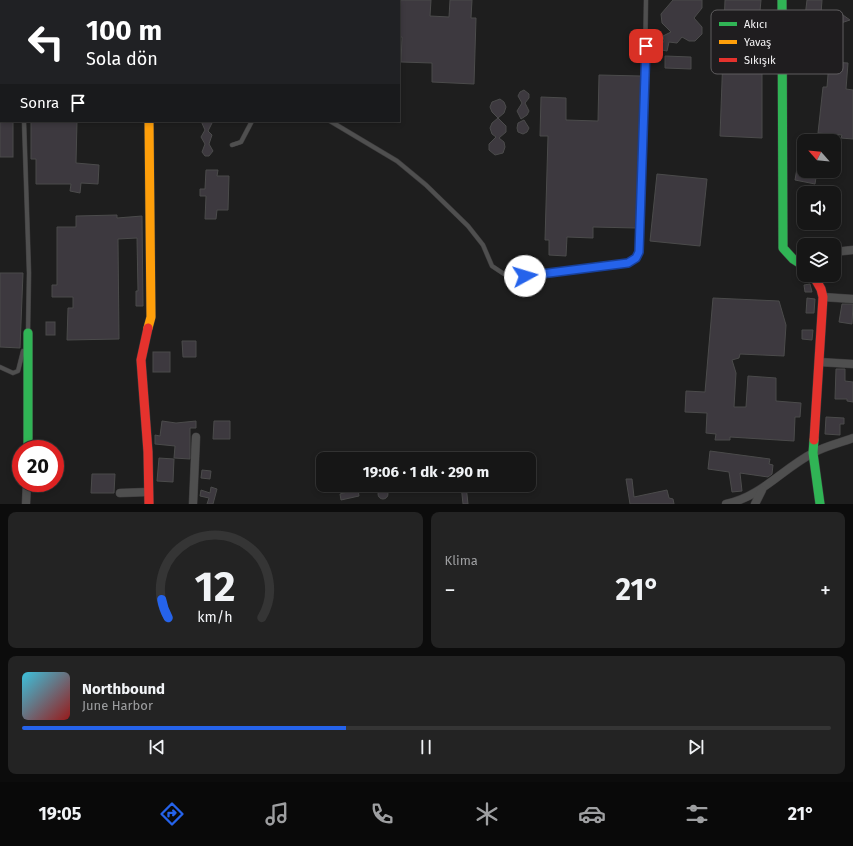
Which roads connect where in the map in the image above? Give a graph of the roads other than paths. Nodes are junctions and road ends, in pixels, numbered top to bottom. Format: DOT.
graph roads {
  1 [pos="646,0"];
  2 [pos="782,0"];
  3 [pos="782,10"];
  4 [pos="782,74"];
  5 [pos="24,122"];
  6 [pos="148,122"];
  7 [pos="251,122"];
  8 [pos="332,122"];
  9 [pos="232,144"];
  10 [pos="853,250"];
  11 [pos="841,251"];
  12 [pos="797,262"];
  13 [pos="817,282"];
  14 [pos="823,297"];
  15 [pos="853,299"];
  16 [pos="28,333"];
  17 [pos="819,362"];
  18 [pos="853,364"];
  19 [pos="0,367"];
  20 [pos="196,437"];
  21 [pos="853,438"];
  22 [pos="28,440"];
  23 [pos="813,453"];
  24 [pos="762,490"];
  25 [pos="27,492"];
  26 [pos="148,492"];
  27 [pos="120,493"];
  28 [pos="26,504"];
  29 [pos="149,504"];
  30 [pos="193,504"];
  31 [pos="726,504"];
  32 [pos="755,504"];
  33 [pos="820,504"];
  1 -- 8 [label="lane"];
  2 -- 3 [label="street"];
  4 -- 12 [label="street"];
  5 -- 16 [label="lane"];
  6 -- 26 [label="street"];
  7 -- 9 [label="lane"];
  10 -- 11 [label="street"];
  13 -- 14 [label="street"];
  14 -- 15 [label="street"];
  14 -- 17 [label="street"];
  16 -- 19 [label="lane"];
  16 -- 22 [label="street"];
  17 -- 18 [label="street"];
  17 -- 23 [label="street"];
  20 -- 30 [label="street"];
  21 -- 23 [label="street"];
  23 -- 24 [label="street"];
  23 -- 33 [label="street"];
  24 -- 31 [label="street"];
  24 -- 32 [label="street"];
  25 -- 28 [label="street"];
  26 -- 27 [label="street"];
  26 -- 29 [label="street"];
}
